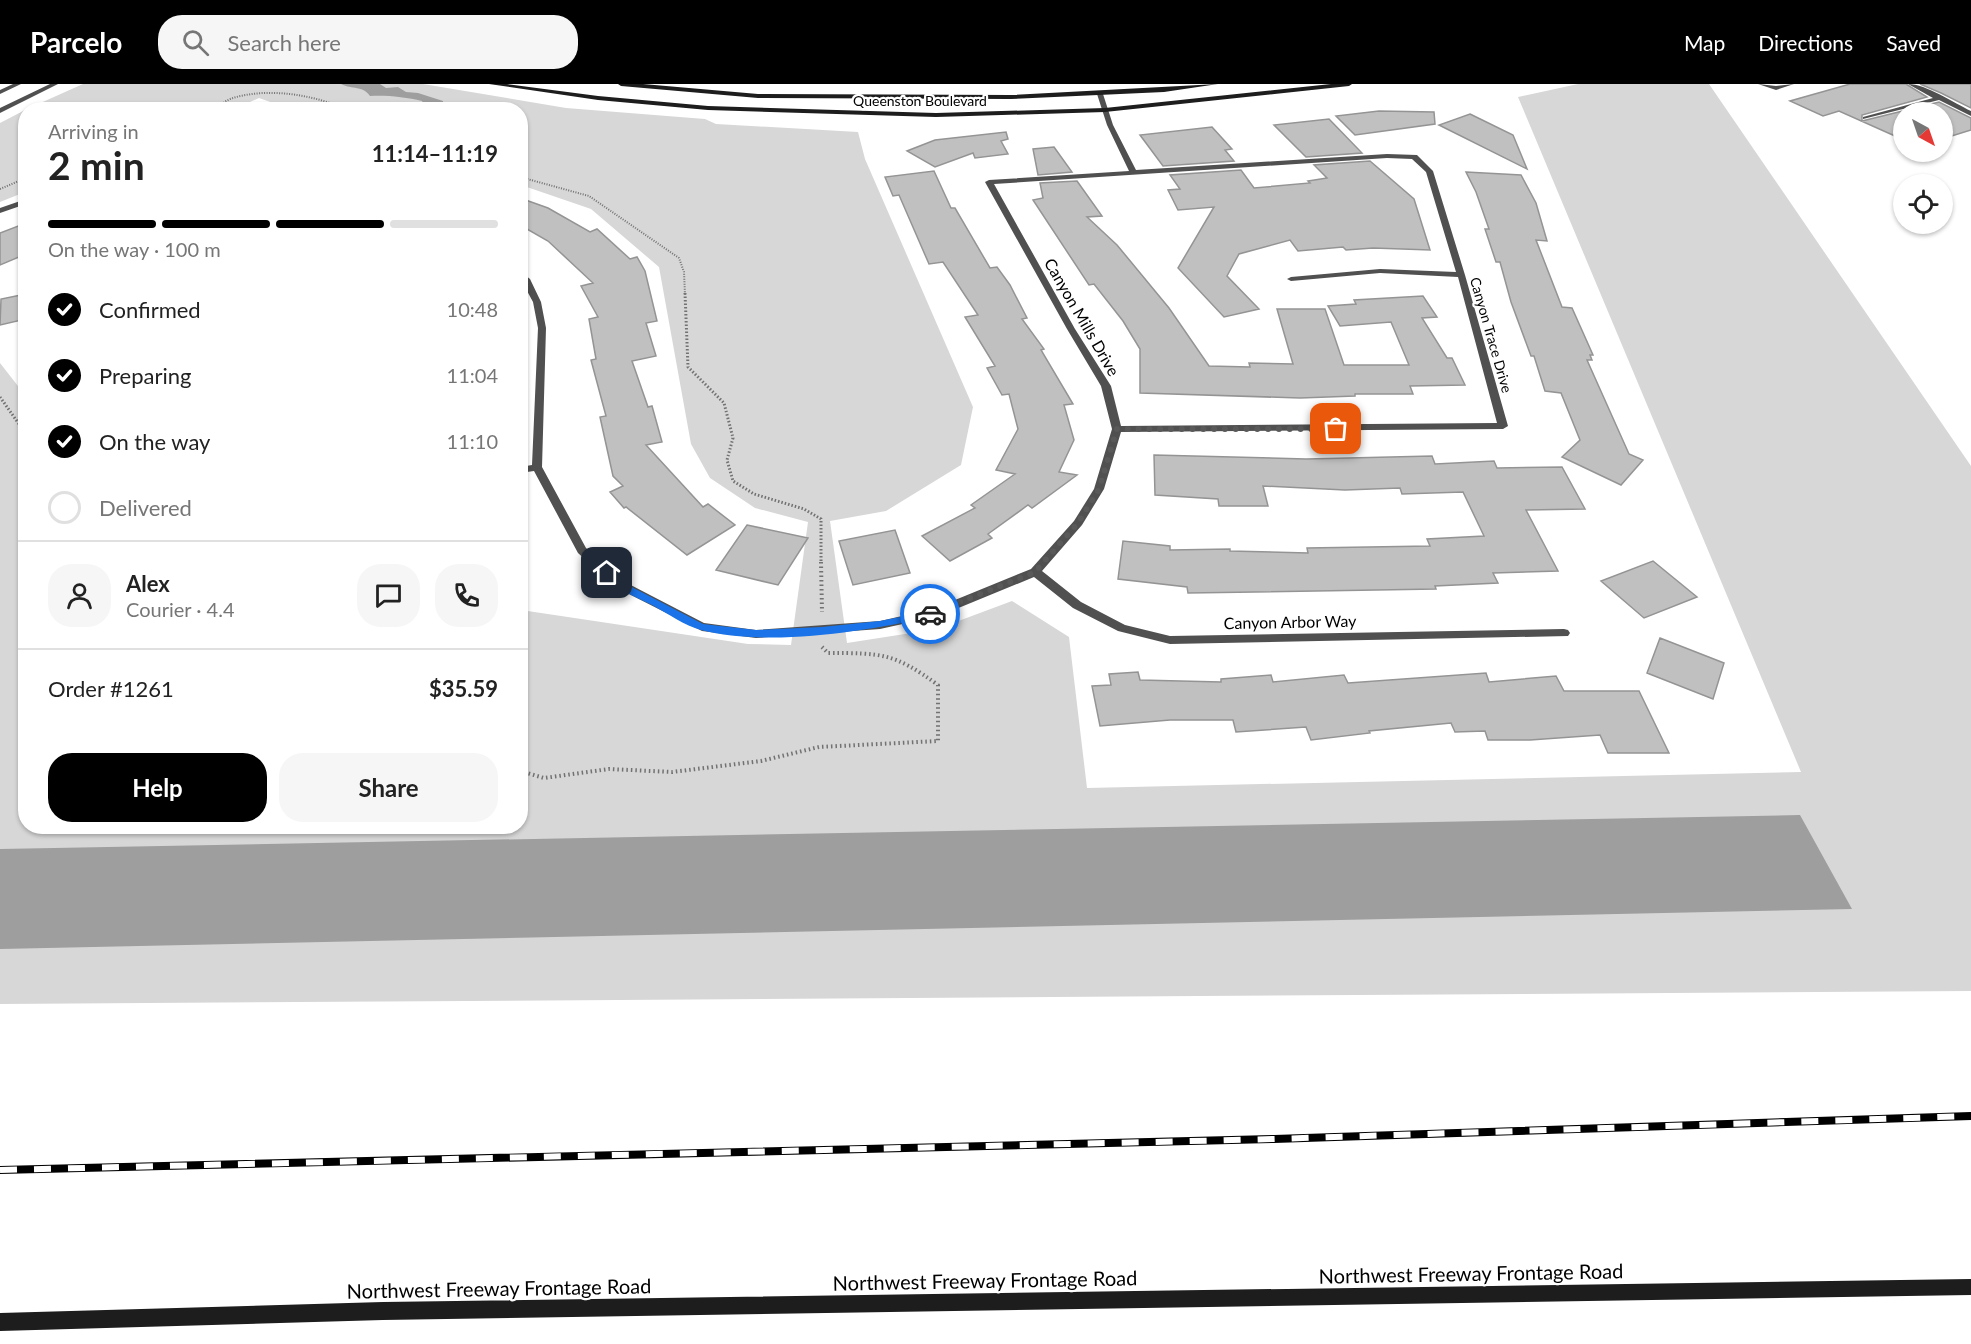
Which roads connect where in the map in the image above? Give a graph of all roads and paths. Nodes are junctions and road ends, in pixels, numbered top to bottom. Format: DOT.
graph roads {
  1 [pos="18,84"];
  2 [pos="55,84"];
  3 [pos="492,84"];
  4 [pos="621,84"];
  5 [pos="1215,84"];
  6 [pos="1349,84"];
  7 [pos="1761,84"];
  8 [pos="1791,84"];
  9 [pos="1911,84"];
  10 [pos="0,92"];
  11 [pos="1100,94"];
  12 [pos="758,96"];
  13 [pos="1940,98"];
  14 [pos="18,102"];
  15 [pos="18,102"];
  16 [pos="226,102"];
  17 [pos="331,102"];
  18 [pos="1105,110"];
  19 [pos="0,111"];
  20 [pos="754,111"];
  21 [pos="1971,114"];
  22 [pos="1865,118"];
  23 [pos="1133,172"];
  24 [pos="528,179"];
  25 [pos="18,181"];
  26 [pos="0,189"];
  27 [pos="18,204"];
  28 [pos="0,212"];
  29 [pos="1461,275"];
  30 [pos="1291,279"];
  31 [pos="528,283"];
  32 [pos="0,397"];
  33 [pos="18,423"];
  34 [pos="1117,429"];
  35 [pos="537,467"];
  36 [pos="528,469"];
  37 [pos="1035,572"];
  38 [pos="822,630"];
  39 [pos="1564,633"];
  40 [pos="528,773"];
  41 [pos="1971,1287"];
  42 [pos="0,1322"];
  1 -- 10 [label="street"];
  2 -- 15 [label="street"];
  3 -- 20 [label="main road, Queenston Boulevard"];
  4 -- 12 [label="main road, Queenston Boulevard"];
  5 -- 11 [label="main road, Queenston Boulevard"];
  6 -- 18 [label="main road, Queenston Boulevard"];
  7 -- 8 [label="street"];
  9 -- 13 [label="street"];
  11 -- 12 [label="main road, Queenston Boulevard"];
  11 -- 18 [label="street"];
  12 -- 20 [label="main road"];
  13 -- 21 [label="street"];
  13 -- 22 [label="street"];
  14 -- 19 [label="street"];
  16 -- 17 [label="path"];
  18 -- 20 [label="main road, Queenston Boulevard"];
  18 -- 23 [label="street"];
  23 -- 29 [label="street, Canyon Trace Drive"];
  23 -- 34 [label="street, Canyon Mills Drive"];
  24 -- 38 [label="path"];
  25 -- 26 [label="path"];
  27 -- 28 [label="street"];
  29 -- 30 [label="street"];
  29 -- 34 [label="street, Canyon Trace Drive"];
  31 -- 35 [label="street"];
  32 -- 33 [label="path"];
  34 -- 37 [label="street"];
  35 -- 36 [label="street"];
  35 -- 38 [label="street"];
  37 -- 38 [label="street"];
  37 -- 39 [label="street, Canyon Arbor Way"];
  38 -- 40 [label="path"];
  41 -- 42 [label="main road, Northwest Freeway Frontage Road"];
}
